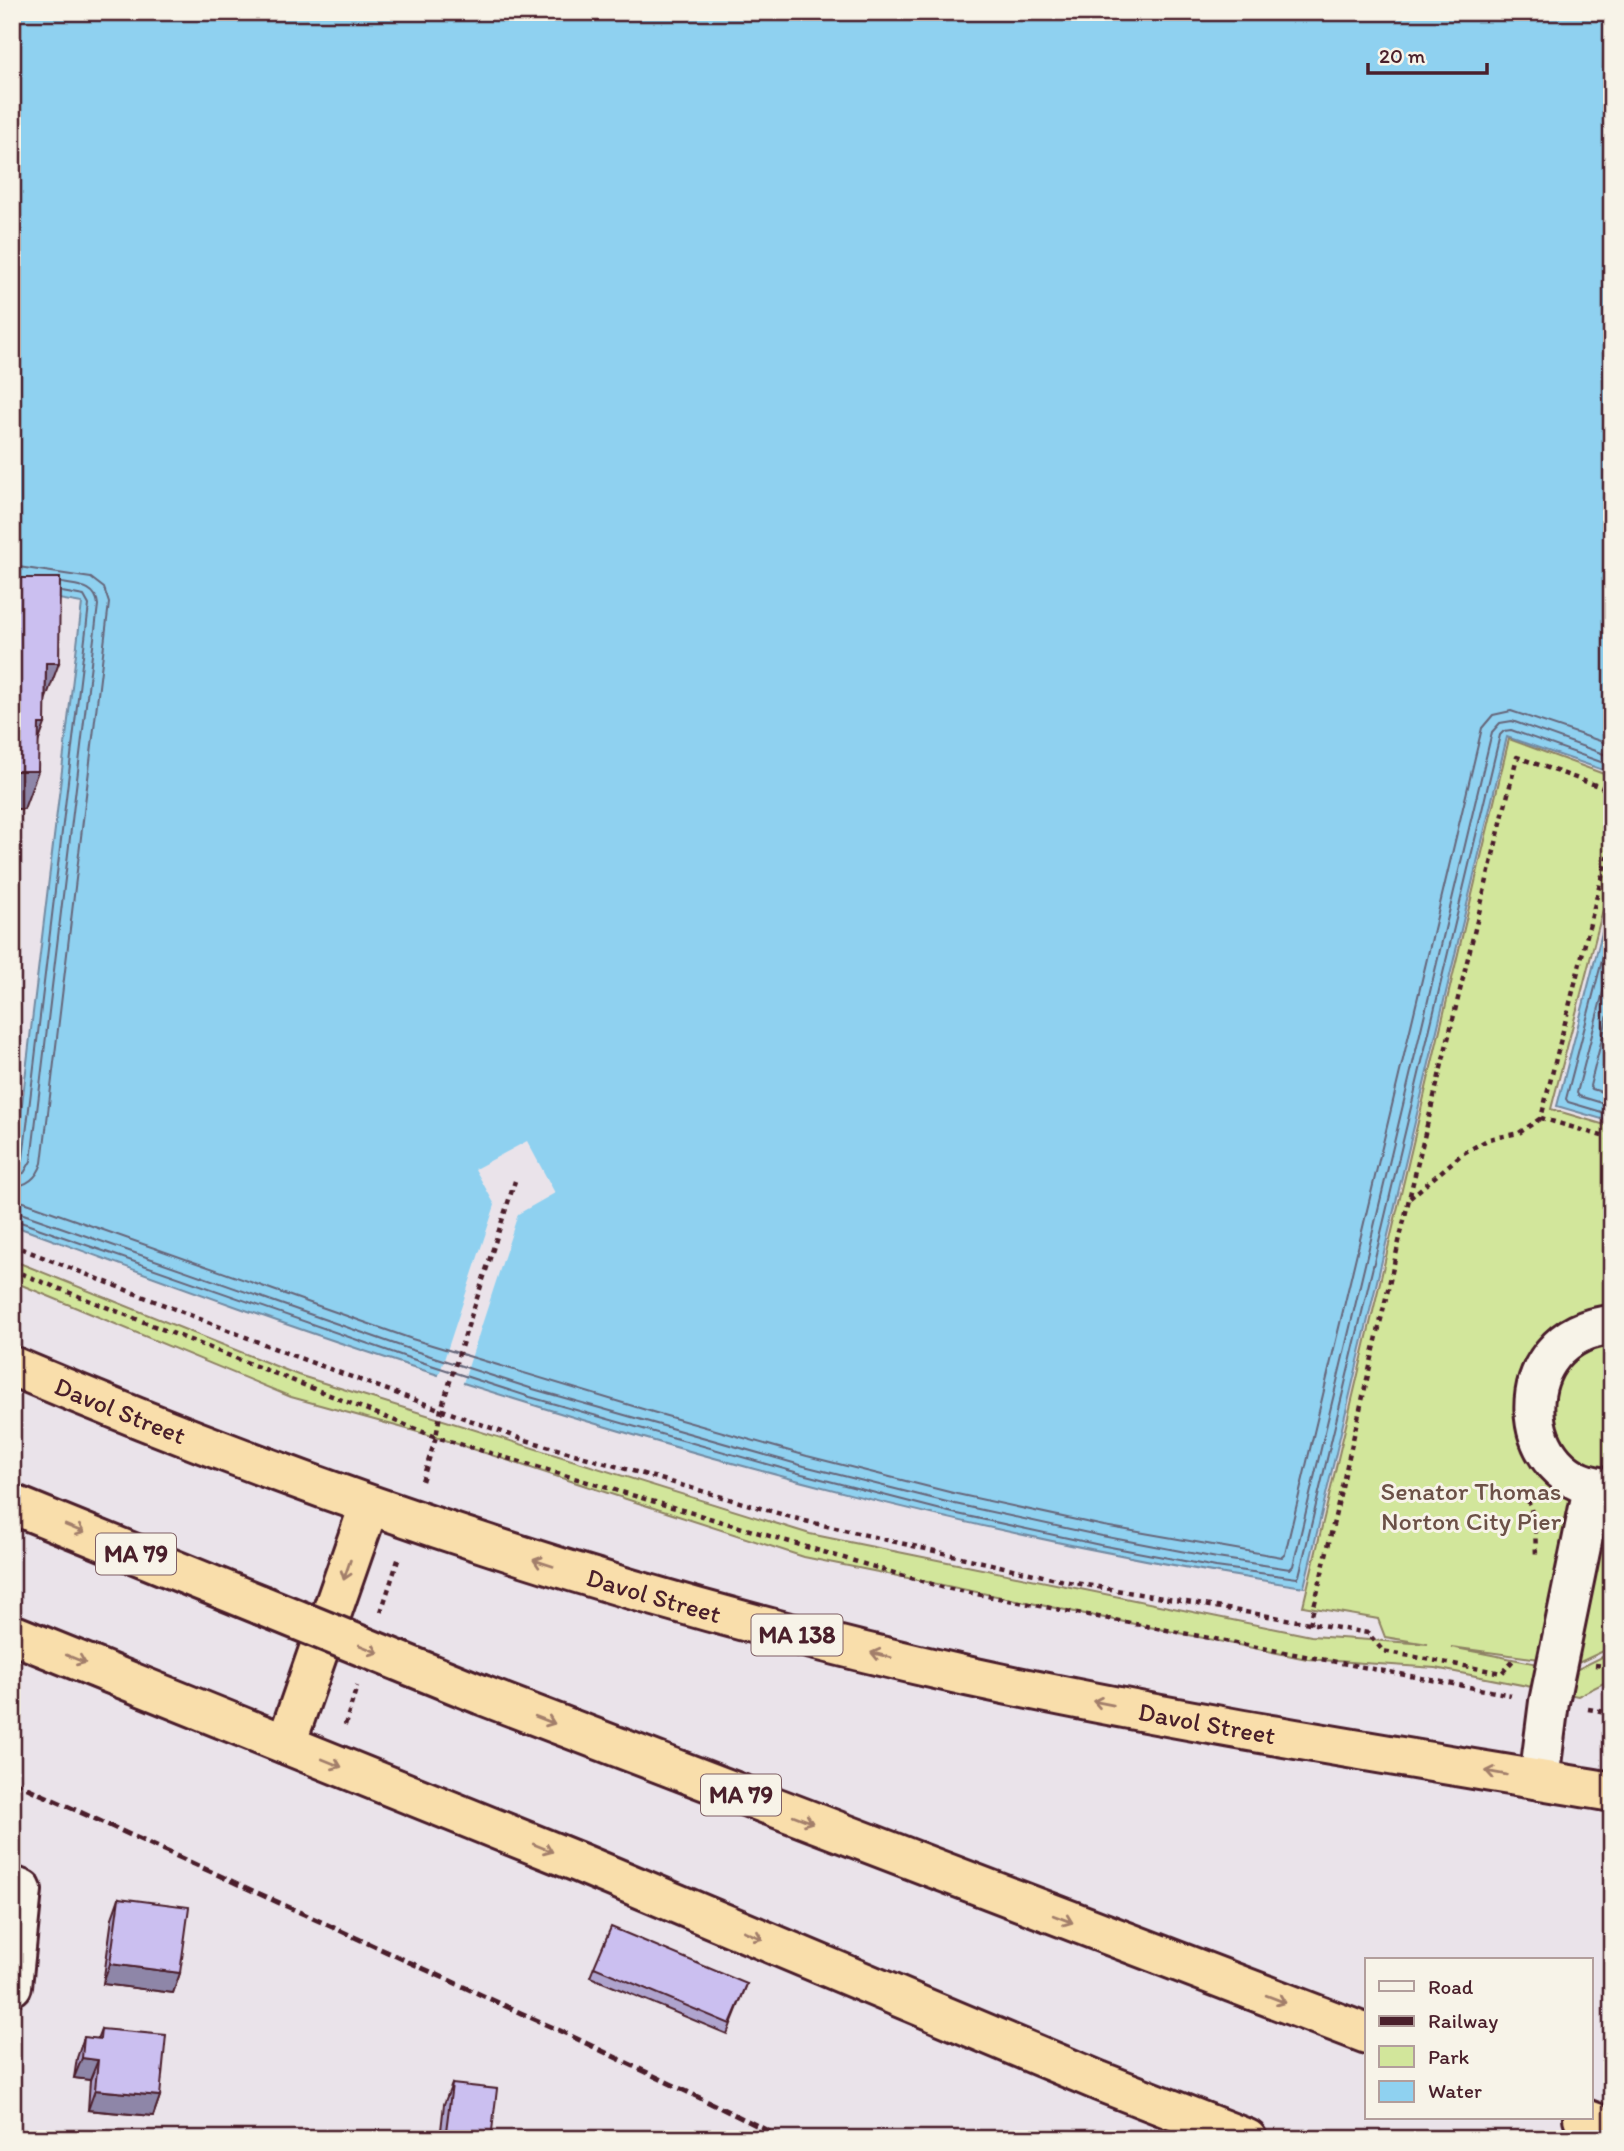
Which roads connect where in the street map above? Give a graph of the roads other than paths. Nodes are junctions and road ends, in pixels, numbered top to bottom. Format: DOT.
graph roads {
  1 [pos="1612,1325"];
  2 [pos="12,1366"];
  3 [pos="1602,1488"];
  4 [pos="12,1504"];
  5 [pos="369,1506"];
  6 [pos="12,1634"];
  7 [pos="286,1744"];
  8 [pos="1539,1780"];
  9 [pos="1612,1792"];
  10 [pos="17,1888"];
  11 [pos="12,1986"];
  12 [pos="1365,2033"];
  13 [pos="1588,2120"];
  14 [pos="1612,2129"];
  15 [pos="1247,2139"];
  1 -- 3 [label="street"];
  2 -- 5 [label="highway, Davol Street / MA 138"];
  3 -- 8 [label="street"];
  4 -- 12 [label="highway, MA 79, one-way, bridge"];
  5 -- 7 [label="highway, one-way"];
  8 -- 5 [label="highway, Davol Street / MA 138, one-way"];
  6 -- 7 [label="highway, one-way"];
  7 -- 15 [label="highway, one-way"];
  8 -- 9 [label="highway, Davol Street / MA 138"];
  10 -- 11 [label="street"];
  13 -- 14 [label="highway"];
}
